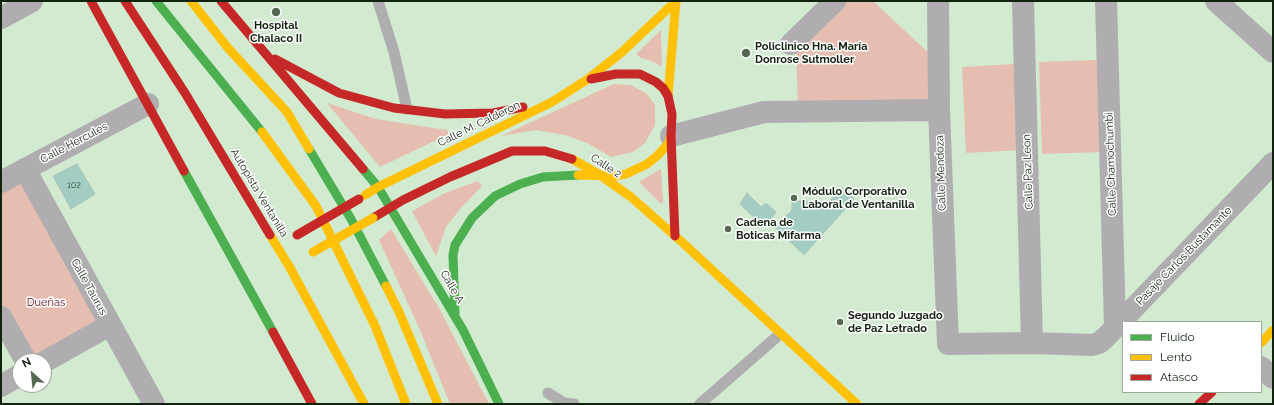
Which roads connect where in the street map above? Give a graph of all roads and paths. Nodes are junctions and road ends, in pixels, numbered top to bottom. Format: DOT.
graph roads {
  1 [pos="32,1"];
  2 [pos="91,1"];
  3 [pos="125,1"];
  4 [pos="156,1"];
  5 [pos="191,1"];
  6 [pos="221,1"];
  7 [pos="378,1"];
  8 [pos="676,1"];
  9 [pos="835,1"];
  10 [pos="938,1"];
  11 [pos="1023,1"];
  12 [pos="1106,1"];
  13 [pos="1216,1"];
  14 [pos="1,18"];
  15 [pos="791,44"];
  16 [pos="1273,52"];
  17 [pos="264,54"];
  18 [pos="588,79"];
  19 [pos="668,96"];
  20 [pos="552,102"];
  21 [pos="148,104"];
  22 [pos="407,109"];
  23 [pos="939,110"];
  24 [pos="671,136"];
  25 [pos="1273,163"];
  26 [pos="25,169"];
  27 [pos="600,175"];
  28 [pos="1,182"];
  29 [pos="378,187"];
  30 [pos="391,207"];
  31 [pos="675,236"];
  32 [pos="288,241"];
  33 [pos="310,254"];
  34 [pos="455,316"];
  35 [pos="1,317"];
  36 [pos="110,325"];
  37 [pos="1116,327"];
  38 [pos="1273,330"];
  39 [pos="780,334"];
  40 [pos="1262,342"];
  41 [pos="1032,343"];
  42 [pos="948,344"];
  43 [pos="21,353"];
  44 [pos="52,358"];
  45 [pos="1262,367"];
  46 [pos="1273,378"];
  47 [pos="12,380"];
  48 [pos="1,386"];
  49 [pos="548,393"];
  50 [pos="1211,393"];
  51 [pos="154,404"];
  52 [pos="312,404"];
  53 [pos="364,404"];
  54 [pos="406,404"];
  55 [pos="438,404"];
  56 [pos="499,404"];
  57 [pos="574,404"];
  58 [pos="700,404"];
  59 [pos="857,404"];
  60 [pos="1199,404"];
  1 -- 14 [label="street"];
  2 -- 21 [label="main road"];
  3 -- 32 [label="main road, Autopista Ventanilla"];
  4 -- 54 [label="main road"];
  5 -- 55 [label="main road"];
  6 -- 17 [label="main road"];
  7 -- 22 [label="lane"];
  8 -- 18 [label="main road, Calle M. Calderon"];
  8 -- 19 [label="main road"];
  9 -- 15 [label="street"];
  10 -- 23 [label="street, Calle Mendoza"];
  11 -- 41 [label="street, Calle Paz Leon"];
  12 -- 37 [label="street, Calle Chamochumbi"];
  13 -- 16 [label="street"];
  17 -- 22 [label="main road"];
  17 -- 29 [label="main road"];
  18 -- 19 [label="main road"];
  18 -- 20 [label="main road, Calle M. Calderon"];
  19 -- 24 [label="main road"];
  20 -- 22 [label="main road"];
  20 -- 29 [label="main road, Calle M. Calderon"];
  21 -- 26 [label="street, Calle Hercules"];
  21 -- 52 [label="main road"];
  23 -- 24 [label="street"];
  23 -- 42 [label="street, Calle Mendoza"];
  24 -- 27 [label="main road"];
  24 -- 31 [label="main road"];
  25 -- 37 [label="street, Pasaje Carlos Bustamante"];
  26 -- 28 [label="street, Calle Hercules"];
  26 -- 36 [label="street, Calle Taurus"];
  27 -- 30 [label="main road, Calle 2"];
  27 -- 31 [label="main road, Calle 2"];
  27 -- 34 [label="main road"];
  29 -- 30 [label="main road, Calle A"];
  29 -- 32 [label="main road, Calle M. Calderon, bridge"];
  30 -- 33 [label="main road, Calle 2, bridge"];
  30 -- 34 [label="main road, Calle A"];
  31 -- 39 [label="main road, Calle 2"];
  32 -- 53 [label="main road, Autopista Ventanilla"];
  34 -- 56 [label="main road, Calle A"];
  35 -- 43 [label="street"];
  36 -- 44 [label="street"];
  36 -- 51 [label="street, Calle Taurus"];
  37 -- 41 [label="street, Pasaje Carlos Bustamante"];
  38 -- 40 [label="main road"];
  39 -- 58 [label="lane"];
  39 -- 59 [label="main road, Calle 2"];
  41 -- 42 [label="street, Pasaje Carlos Bustamante"];
  45 -- 46 [label="street"];
  47 -- 48 [label="street"];
  49 -- 57 [label="lane"];
  50 -- 60 [label="main road"];
}
